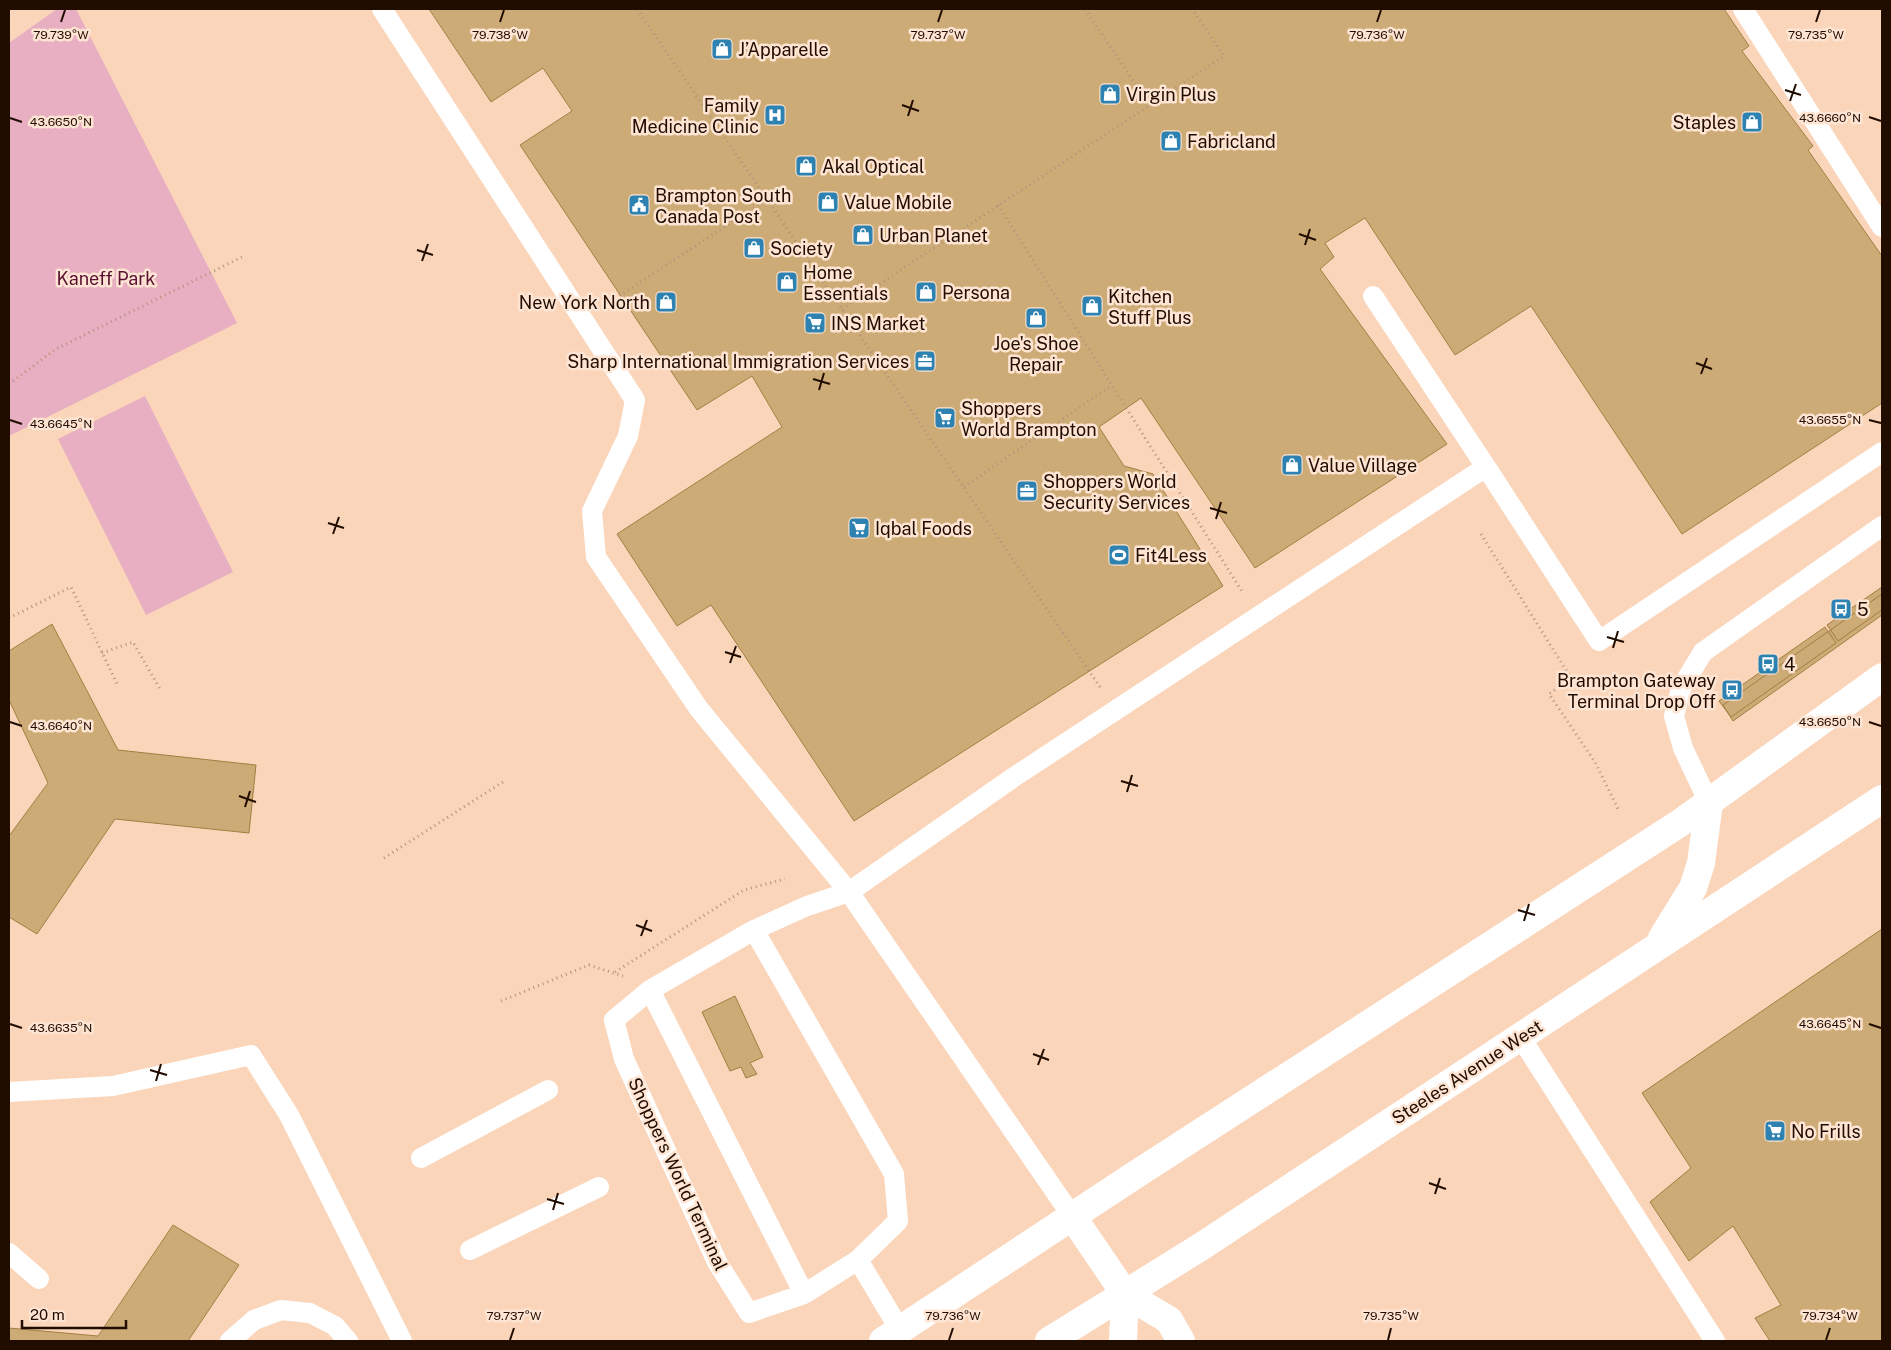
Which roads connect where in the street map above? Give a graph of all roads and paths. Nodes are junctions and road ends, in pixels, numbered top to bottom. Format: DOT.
graph roads {
  1 [pos="382,9"];
  2 [pos="637,9"];
  3 [pos="1085,9"];
  4 [pos="1192,9"];
  5 [pos="1743,9"];
  6 [pos="1150,106"];
  7 [pos="767,199"];
  8 [pos="998,206"];
  9 [pos="1882,227"];
  10 [pos="244,256"];
  11 [pos="1373,296"];
  12 [pos="842,309"];
  13 [pos="584,320"];
  14 [pos="9,384"];
  15 [pos="1112,385"];
  16 [pos="1882,452"];
  17 [pos="1486,467"];
  18 [pos="964,487"];
  19 [pos="1882,526"];
  20 [pos="1482,534"];
  21 [pos="9,618"];
  22 [pos="1257,618"];
  23 [pos="102,653"];
  24 [pos="1882,676"];
  25 [pos="117,684"];
  26 [pos="160,689"];
  27 [pos="1116,710"];
  28 [pos="503,782"];
  29 [pos="1882,799"];
  30 [pos="1709,803"];
  31 [pos="1618,809"];
  32 [pos="384,858"];
  33 [pos="785,879"];
  34 [pos="849,892"];
  35 [pos="754,930"];
  36 [pos="1653,949"];
  37 [pos="615,972"];
  38 [pos="650,990"];
  39 [pos="501,1001"];
  40 [pos="1521,1038"];
  41 [pos="548,1090"];
  42 [pos="9,1092"];
  43 [pos="421,1158"];
  44 [pos="600,1187"];
  45 [pos="1072,1216"];
  46 [pos="470,1250"];
  47 [pos="9,1253"];
  48 [pos="858,1260"];
  49 [pos="39,1279"];
  50 [pos="804,1294"];
  51 [pos="1125,1294"];
  52 [pos="892,1336"];
  53 [pos="230,1341"];
  54 [pos="348,1341"];
  55 [pos="402,1341"];
  56 [pos="1050,1341"];
  57 [pos="1123,1341"];
  58 [pos="1181,1341"];
  59 [pos="1715,1341"];
  1 -- 13 [label="lane"];
  2 -- 7 [label="path"];
  3 -- 6 [label="path"];
  4 -- 6 [label="path"];
  5 -- 9 [label="lane"];
  6 -- 8 [label="path"];
  7 -- 12 [label="path"];
  7 -- 13 [label="path"];
  8 -- 12 [label="path"];
  8 -- 15 [label="path"];
  10 -- 14 [label="path"];
  11 -- 17 [label="lane"];
  12 -- 18 [label="path"];
  13 -- 34 [label="lane"];
  15 -- 18 [label="path"];
  15 -- 22 [label="path"];
  16 -- 17 [label="lane"];
  17 -- 22 [label="lane, Shoppers World Terminal"];
  18 -- 27 [label="path"];
  19 -- 30 [label="lane"];
  20 -- 31 [label="path"];
  21 -- 23 [label="path"];
  22 -- 27 [label="lane, Shoppers World Terminal"];
  23 -- 25 [label="path"];
  23 -- 26 [label="path"];
  24 -- 30 [label="main road"];
  27 -- 34 [label="lane, Shoppers World Terminal"];
  28 -- 32 [label="path"];
  29 -- 36 [label="main road, Steeles Avenue West"];
  30 -- 36 [label="main road"];
  30 -- 45 [label="main road"];
  33 -- 37 [label="path"];
  34 -- 35 [label="lane, Shoppers World Terminal"];
  34 -- 45 [label="lane"];
  35 -- 38 [label="lane, Shoppers World Terminal"];
  35 -- 48 [label="lane, Shoppers World Terminal"];
  36 -- 40 [label="main road, Steeles Avenue West"];
  37 -- 38 [label="path"];
  37 -- 39 [label="path"];
  38 -- 50 [label="lane"];
  38 -- 50 [label="lane, Shoppers World Terminal"];
  40 -- 51 [label="main road, Steeles Avenue West"];
  40 -- 59 [label="lane"];
  41 -- 43 [label="lane"];
  42 -- 55 [label="lane"];
  44 -- 46 [label="lane"];
  45 -- 51 [label="main road"];
  45 -- 52 [label="main road"];
  47 -- 49 [label="lane"];
  48 -- 50 [label="lane, Shoppers World Terminal"];
  48 -- 52 [label="lane"];
  51 -- 56 [label="main road, Steeles Avenue West"];
  51 -- 57 [label="main road"];
  51 -- 58 [label="main road"];
  53 -- 54 [label="lane"];
}
